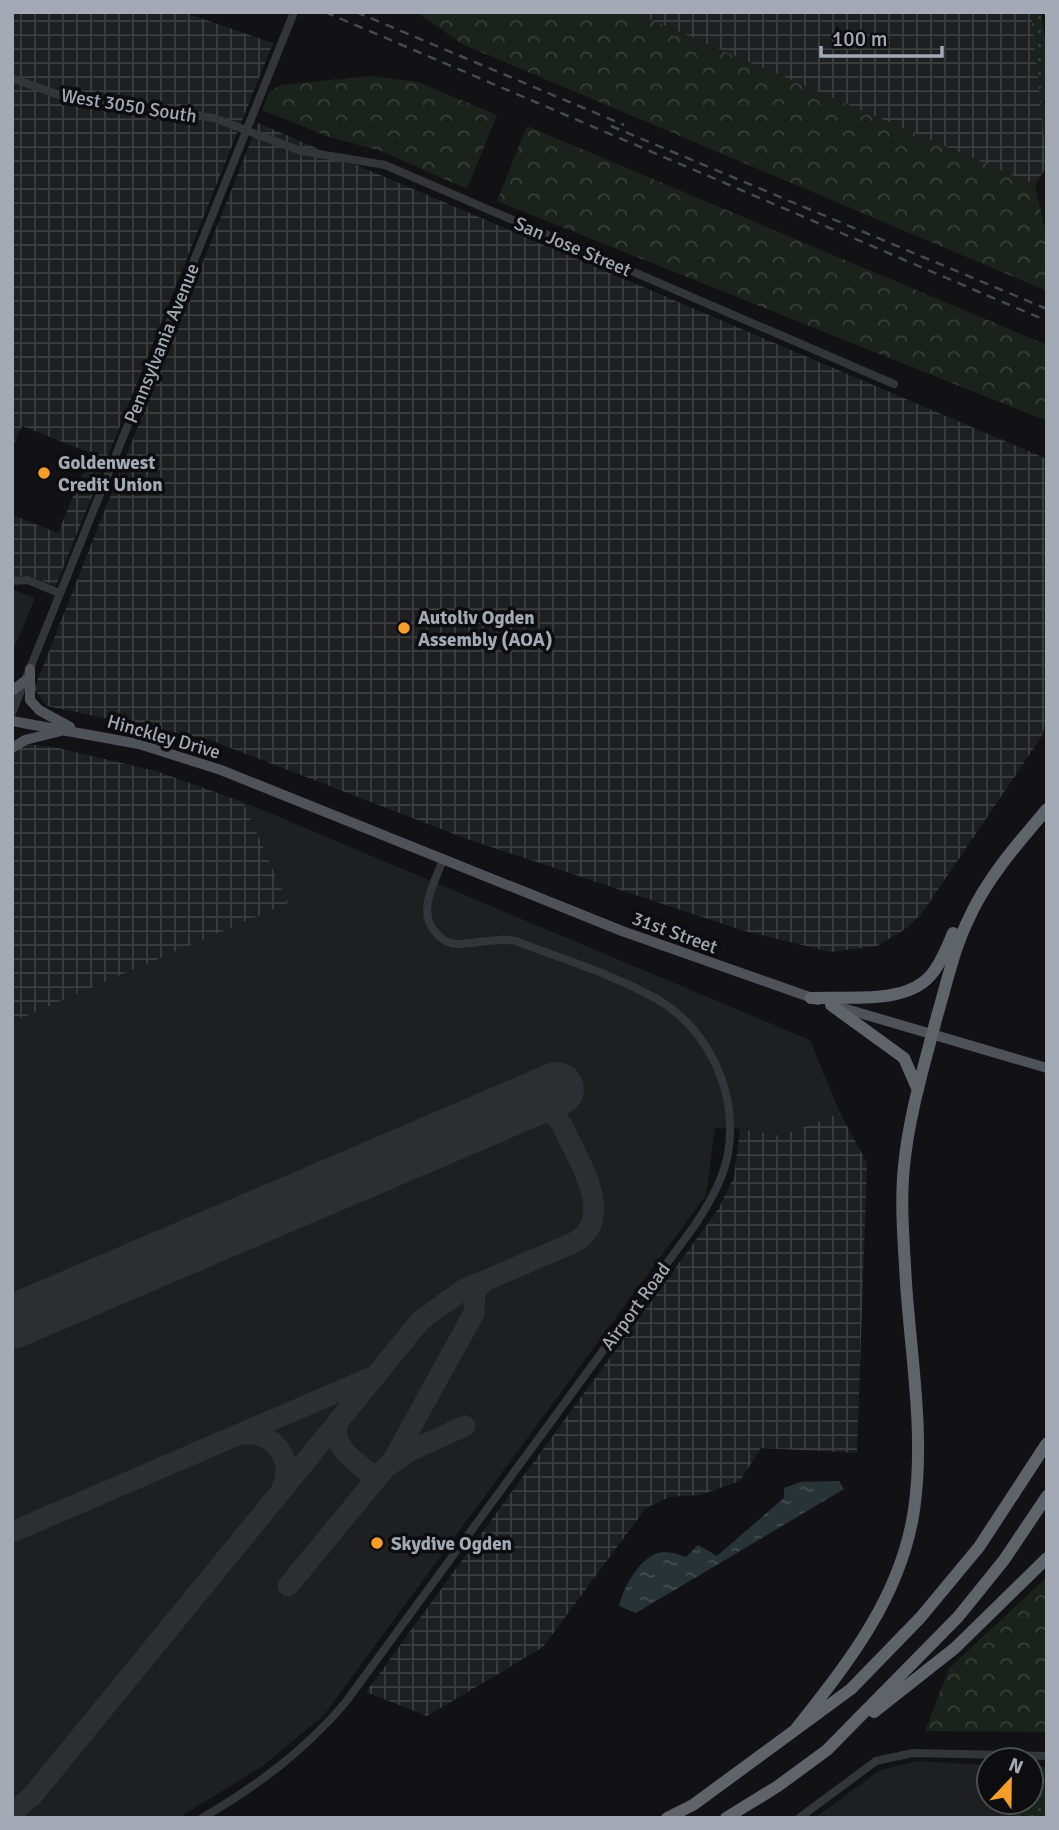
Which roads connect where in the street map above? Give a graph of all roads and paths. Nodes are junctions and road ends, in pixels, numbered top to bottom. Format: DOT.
graph roads {
  1 [pos="294,12"];
  2 [pos="12,78"];
  3 [pos="247,129"];
  4 [pos="894,384"];
  5 [pos="12,581"];
  6 [pos="59,593"];
  7 [pos="28,674"];
  8 [pos="12,691"];
  9 [pos="12,713"];
  10 [pos="12,721"];
  11 [pos="71,730"];
  12 [pos="12,747"];
  13 [pos="301,802"];
  14 [pos="1047,809"];
  15 [pos="443,860"];
  16 [pos="990,882"];
  17 [pos="811,998"];
  18 [pos="831,1004"];
  19 [pos="932,1036"];
  20 [pos="1047,1069"];
  21 [pos="918,1091"];
  22 [pos="1047,1443"];
  23 [pos="1047,1496"];
  24 [pos="1047,1558"];
  25 [pos="795,1730"];
  26 [pos="827,1750"];
  27 [pos="1047,1756"];
  28 [pos="202,1818"];
  29 [pos="667,1818"];
  30 [pos="726,1818"];
  31 [pos="799,1818"];
  1 -- 3 [label="street, Pennsylvania Avenue"];
  2 -- 3 [label="street, West 3050 South"];
  3 -- 4 [label="street, San Jose Street"];
  3 -- 6 [label="street, Pennsylvania Avenue"];
  5 -- 6 [label="street"];
  6 -- 7 [label="street, Pennsylvania Avenue"];
  7 -- 8 [label="main road"];
  7 -- 9 [label="street, Pennsylvania Avenue"];
  7 -- 11 [label="main road"];
  10 -- 11 [label="main road, Hinckley Drive"];
  11 -- 12 [label="main road"];
  11 -- 13 [label="main road, Hinckley Drive"];
  13 -- 15 [label="main road, 31st Street"];
  14 -- 16 [label="highway"];
  15 -- 17 [label="main road, 31st Street"];
  15 -- 28 [label="street, Airport Road"];
  16 -- 17 [label="highway"];
  16 -- 19 [label="highway"];
  17 -- 18 [label="main road, 31st Street"];
  18 -- 19 [label="main road, 31st Street"];
  18 -- 21 [label="highway"];
  19 -- 20 [label="main road, 31st Street"];
  19 -- 21 [label="highway"];
  21 -- 25 [label="highway"];
  22 -- 25 [label="highway"];
  23 -- 26 [label="highway"];
  24 -- 26 [label="highway"];
  25 -- 29 [label="highway"];
  26 -- 30 [label="highway"];
  27 -- 31 [label="street"];
}
